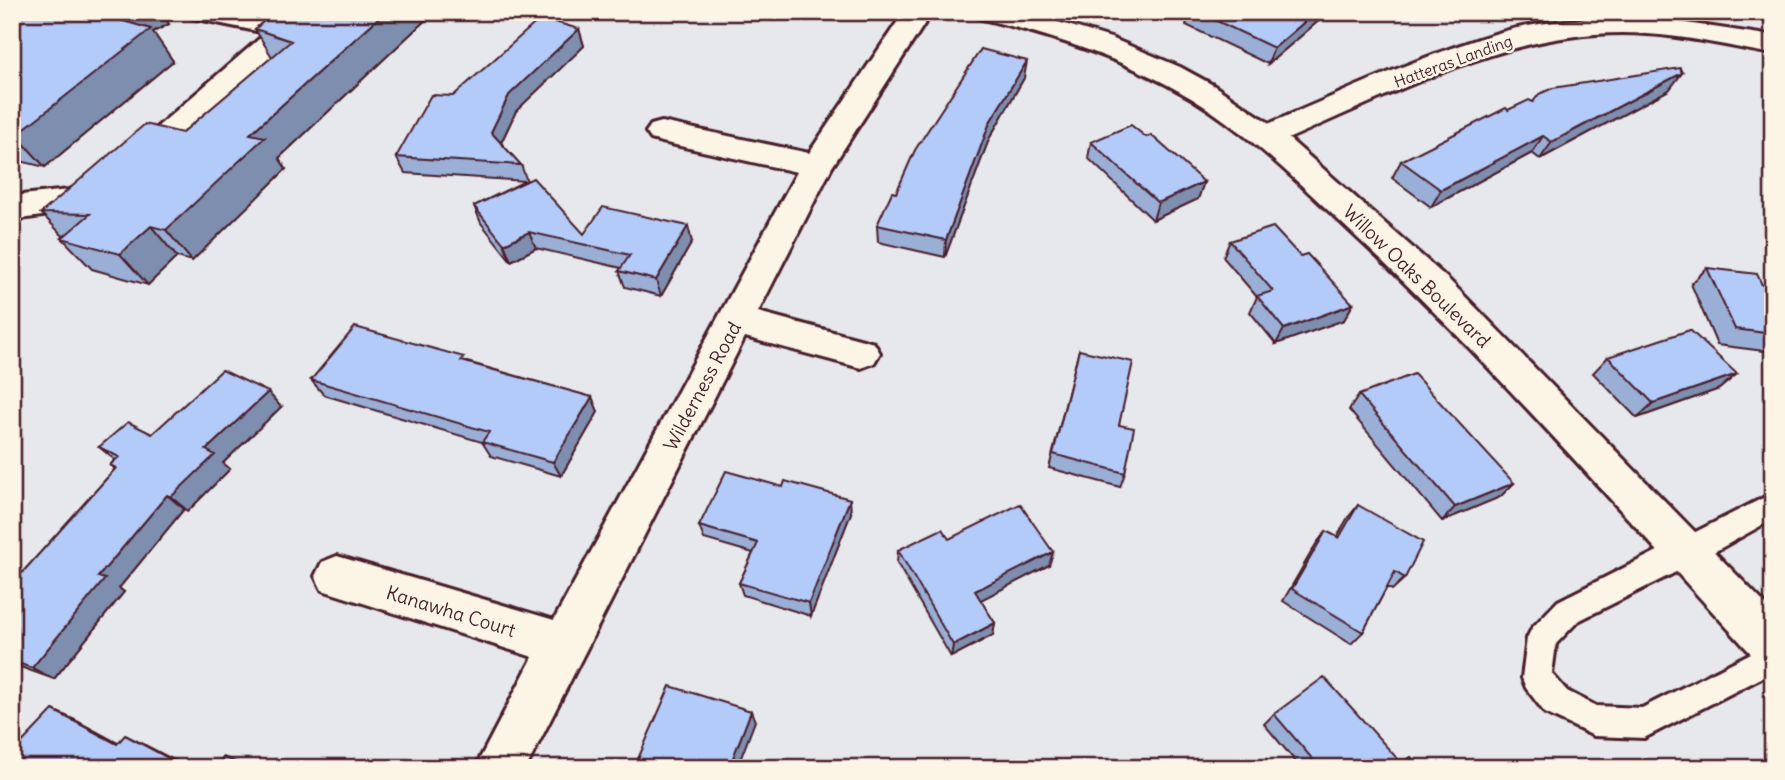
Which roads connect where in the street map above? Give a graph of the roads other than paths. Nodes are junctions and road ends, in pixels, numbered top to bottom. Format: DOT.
graph roads {
  1 [pos="203,12"];
  2 [pos="918,12"];
  3 [pos="989,12"];
  4 [pos="298,20"];
  5 [pos="1773,45"];
  6 [pos="662,132"];
  7 [pos="1267,136"];
  8 [pos="817,165"];
  9 [pos="12,208"];
  10 [pos="736,321"];
  11 [pos="861,353"];
  12 [pos="1773,505"];
  13 [pos="1686,554"];
  14 [pos="337,576"];
  15 [pos="1773,644"];
  16 [pos="565,645"];
  17 [pos="1773,656"];
  18 [pos="500,768"];
  1 -- 4 [label="street"];
  2 -- 8 [label="street, Wilderness Road"];
  3 -- 7 [label="street, Willow Oaks Boulevard"];
  4 -- 9 [label="street"];
  5 -- 7 [label="street, Hatteras Landing"];
  6 -- 8 [label="street"];
  7 -- 13 [label="street, Willow Oaks Boulevard"];
  8 -- 10 [label="street, Wilderness Road"];
  10 -- 11 [label="street"];
  10 -- 16 [label="street, Wilderness Road"];
  12 -- 13 [label="lane"];
  13 -- 15 [label="street, Willow Oaks Boulevard"];
  13 -- 17 [label="lane"];
  14 -- 16 [label="street, Kanawha Court"];
  16 -- 18 [label="street, Wilderness Road"];
}
